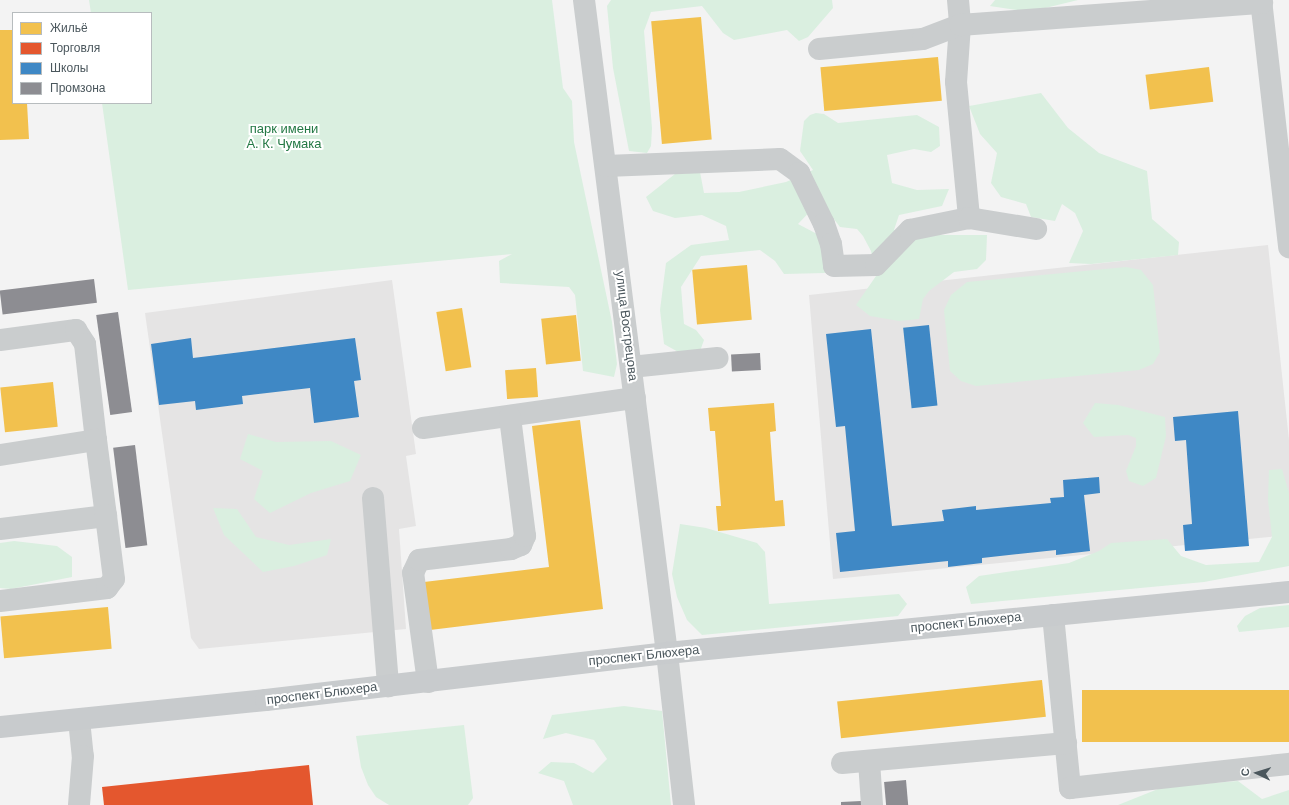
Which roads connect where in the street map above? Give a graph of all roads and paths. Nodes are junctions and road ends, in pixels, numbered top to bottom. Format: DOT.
graph roads {
  1 [pos="584,0"];
  2 [pos="958,0"];
  3 [pos="1262,1"];
  4 [pos="960,25"];
  5 [pos="819,49"];
  6 [pos="606,166"];
  7 [pos="970,218"];
  8 [pos="1036,229"];
  9 [pos="1289,247"];
  10 [pos="0,340"];
  11 [pos="718,358"];
  12 [pos="631,366"];
  13 [pos="635,398"];
  14 [pos="510,417"];
  15 [pos="422,428"];
  16 [pos="96,440"];
  17 [pos="0,455"];
  18 [pos="374,498"];
  19 [pos="106,516"];
  20 [pos="0,529"];
  21 [pos="1289,592"];
  22 [pos="0,601"];
  23 [pos="1053,615"];
  24 [pos="667,653"];
  25 [pos="428,682"];
  26 [pos="388,686"];
  27 [pos="79,720"];
  28 [pos="0,727"];
  29 [pos="1066,743"];
  30 [pos="869,761"];
  31 [pos="842,763"];
  32 [pos="1289,764"];
  33 [pos="1071,796"];
  34 [pos="79,805"];
  35 [pos="684,805"];
  36 [pos="872,805"];
  1 -- 6 [label="street, улица Вострецова"];
  2 -- 4 [label="street"];
  3 -- 4 [label="street"];
  3 -- 9 [label="street"];
  4 -- 5 [label="street"];
  4 -- 7 [label="street"];
  6 -- 7 [label="street"];
  6 -- 12 [label="street, улица Вострецова"];
  7 -- 8 [label="street"];
  10 -- 16 [label="street"];
  11 -- 12 [label="street"];
  12 -- 13 [label="street, улица Вострецова"];
  13 -- 14 [label="street"];
  13 -- 24 [label="street, улица Вострецова"];
  14 -- 15 [label="street"];
  14 -- 25 [label="street"];
  16 -- 17 [label="street"];
  16 -- 19 [label="street"];
  18 -- 26 [label="street"];
  19 -- 20 [label="street"];
  19 -- 22 [label="street"];
  21 -- 23 [label="main road, проспект Блюхера"];
  23 -- 24 [label="main road, проспект Блюхера"];
  23 -- 29 [label="street"];
  24 -- 25 [label="main road, проспект Блюхера"];
  24 -- 35 [label="street, улица Вострецова"];
  25 -- 26 [label="main road, проспект Блюхера"];
  26 -- 27 [label="main road, проспект Блюхера"];
  27 -- 28 [label="main road, проспект Блюхера"];
  27 -- 34 [label="street"];
  29 -- 30 [label="street"];
  29 -- 33 [label="street"];
  30 -- 31 [label="street"];
  30 -- 36 [label="street"];
  32 -- 33 [label="street"];
}
